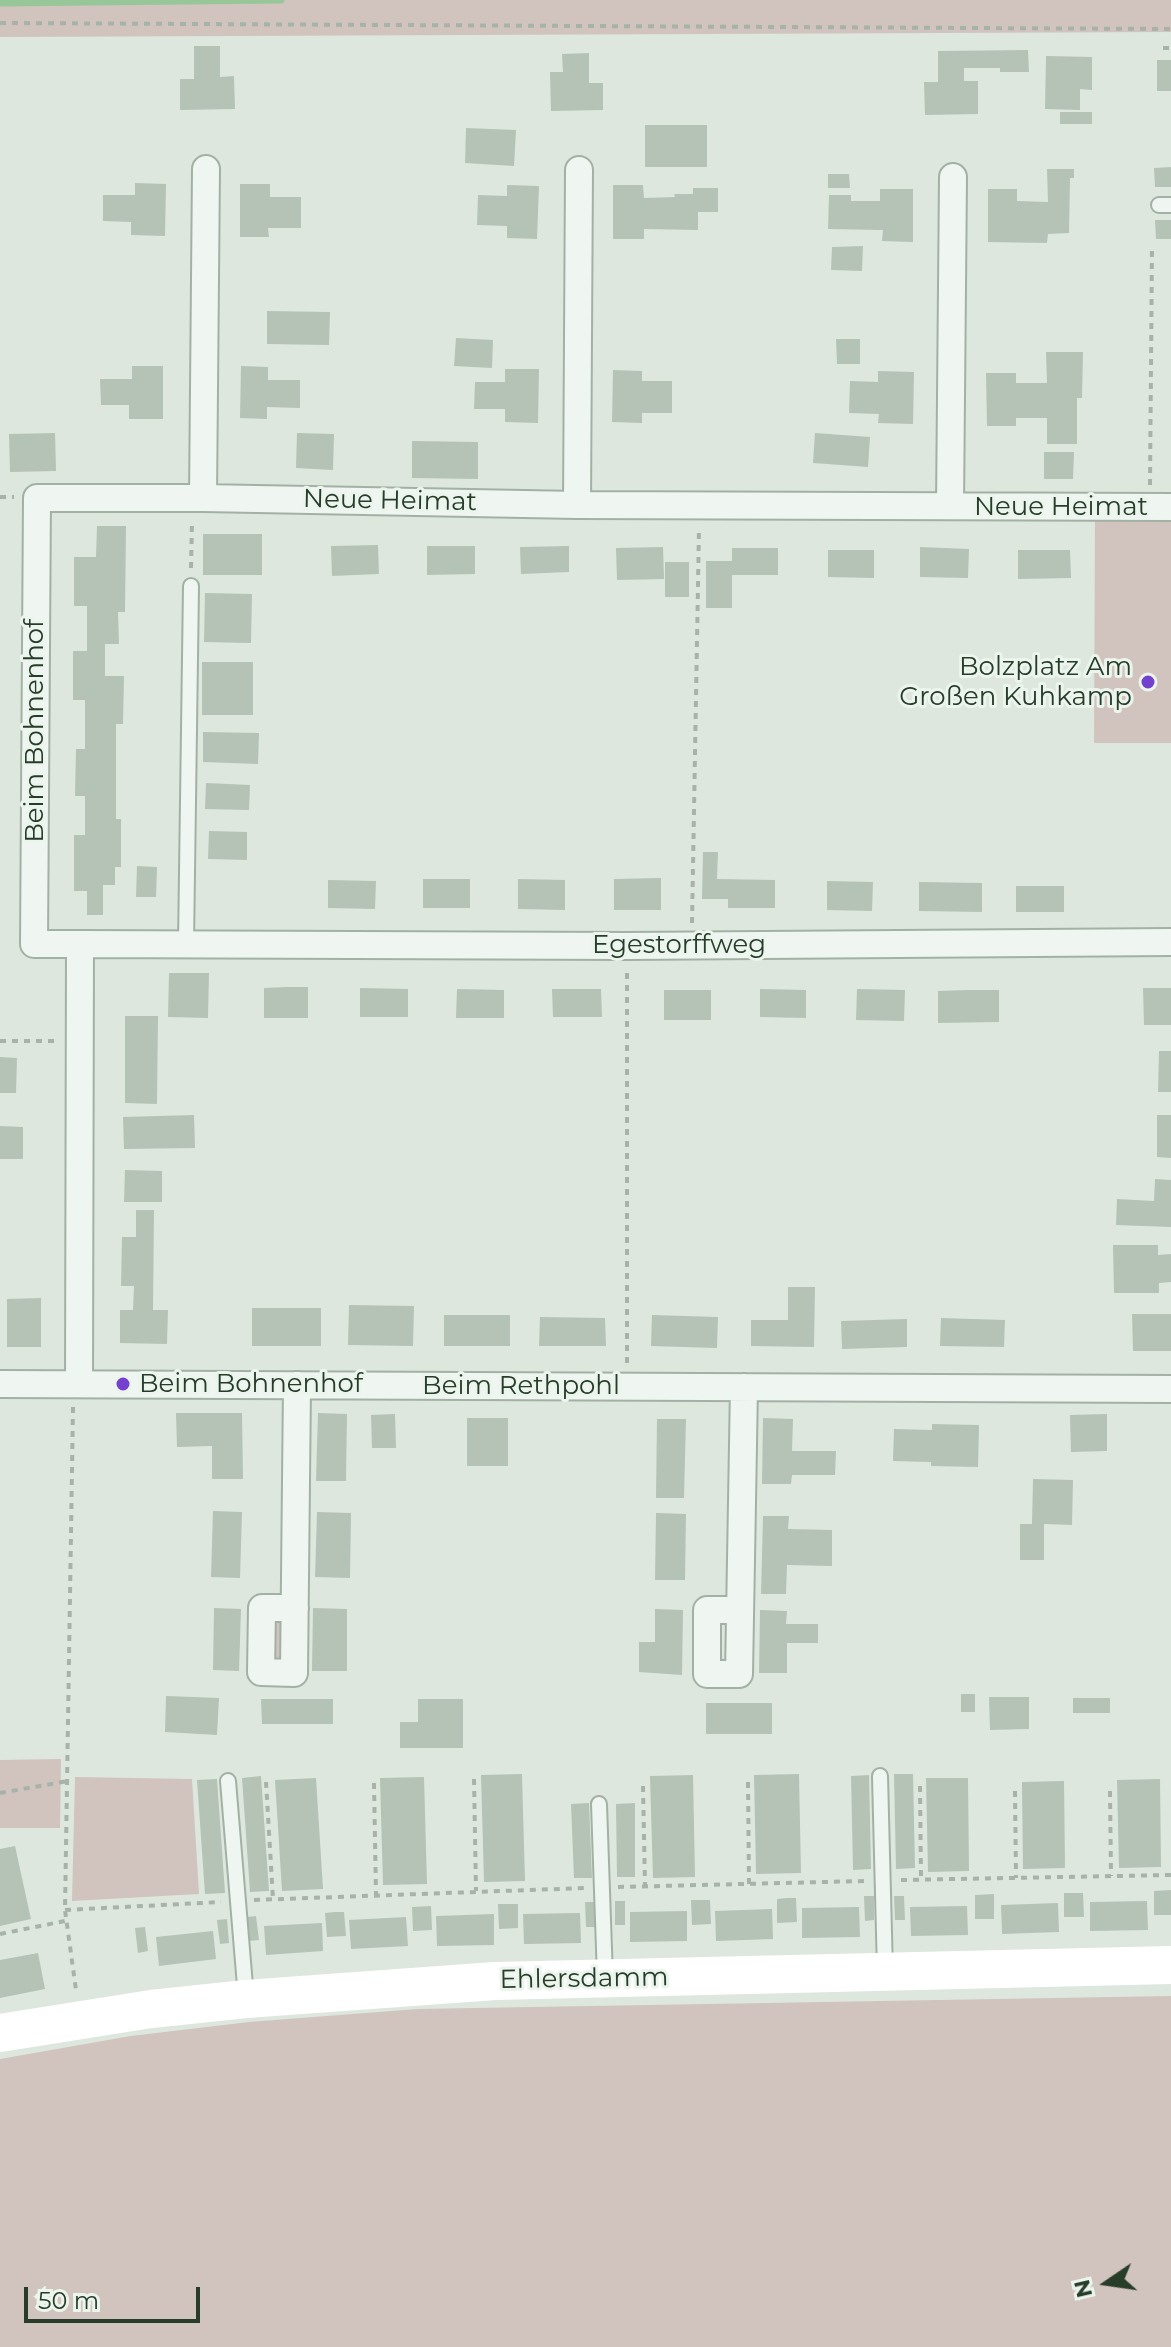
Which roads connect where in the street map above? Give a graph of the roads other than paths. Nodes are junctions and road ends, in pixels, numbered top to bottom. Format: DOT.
graph roads {
  1 [pos="206,169"];
  2 [pos="579,170"];
  3 [pos="953,177"];
  4 [pos="37,498"];
  5 [pos="198,498"];
  6 [pos="577,505"];
  7 [pos="950,506"];
  8 [pos="1160,507"];
  9 [pos="191,586"];
  10 [pos="1171,942"];
  11 [pos="80,944"];
  12 [pos="186,944"];
  13 [pos="0,1384"];
  14 [pos="79,1384"];
  15 [pos="297,1385"];
  16 [pos="744,1387"];
  17 [pos="1171,1389"];
  18 [pos="295,1608"];
  19 [pos="739,1610"];
  20 [pos="880,1776"];
  21 [pos="228,1781"];
  22 [pos="599,1804"];
  23 [pos="1171,1965"];
  24 [pos="885,1972"];
  25 [pos="605,1979"];
  26 [pos="246,1999"];
  27 [pos="0,2033"];
  1 -- 5 [label="street"];
  2 -- 6 [label="street"];
  3 -- 7 [label="street, Neue Heimat"];
  4 -- 5 [label="street, Neue Heimat"];
  4 -- 11 [label="street, Beim Bohnenhof"];
  5 -- 6 [label="street, Neue Heimat"];
  6 -- 7 [label="street, Neue Heimat"];
  7 -- 8 [label="street, Neue Heimat"];
  9 -- 12 [label="lane"];
  10 -- 12 [label="street, Egestorffweg"];
  11 -- 12 [label="street, Egestorffweg"];
  11 -- 14 [label="street"];
  13 -- 14 [label="street, Beim Rethpohl"];
  14 -- 15 [label="street, Beim Rethpohl"];
  15 -- 16 [label="street, Beim Rethpohl"];
  15 -- 18 [label="street"];
  16 -- 17 [label="street, Beim Rethpohl"];
  16 -- 19 [label="street"];
  20 -- 24 [label="lane"];
  21 -- 26 [label="lane"];
  22 -- 25 [label="lane"];
  23 -- 24 [label="street, Ehlersdamm"];
  24 -- 25 [label="street, Ehlersdamm"];
  25 -- 26 [label="street, Ehlersdamm"];
  26 -- 27 [label="street, Ehlersdamm"];
}
